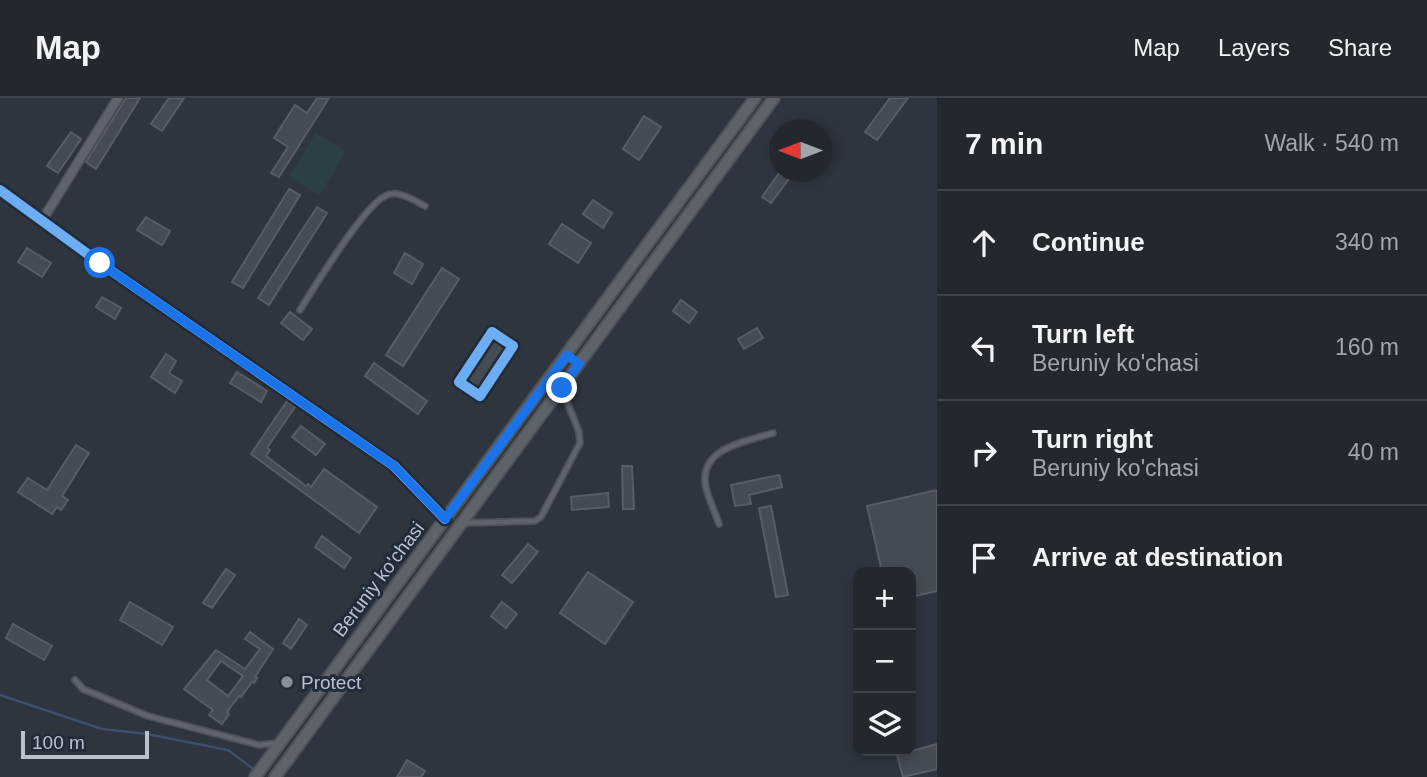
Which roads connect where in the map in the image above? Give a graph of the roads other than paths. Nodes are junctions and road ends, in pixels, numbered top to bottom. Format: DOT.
graph roads {
  1 [pos="118,98"];
  2 [pos="755,98"];
  3 [pos="774,98"];
  4 [pos="0,190"];
  5 [pos="425,206"];
  6 [pos="43,219"];
  7 [pos="300,310"];
  8 [pos="567,355"];
  9 [pos="579,364"];
  10 [pos="459,382"];
  11 [pos="562,388"];
  12 [pos="773,433"];
  13 [pos="445,519"];
  14 [pos="462,523"];
  15 [pos="719,524"];
  16 [pos="332,671"];
  17 [pos="75,680"];
  18 [pos="346,681"];
  19 [pos="277,746"];
  20 [pos="255,777"];
  21 [pos="275,777"];
  1 -- 6 [label="street"];
  2 -- 8 [label="main road, Beruniy ko'chasi"];
  3 -- 9 [label="main road, Beruniy ko'chasi"];
  4 -- 6 [label="street"];
  5 -- 7 [label="lane"];
  6 -- 13 [label="street"];
  8 -- 9 [label="main road"];
  8 -- 13 [label="main road, Beruniy ko'chasi"];
  9 -- 11 [label="main road, Beruniy ko'chasi"];
  10 -- 10 [label="street"];
  11 -- 14 [label="main road, Beruniy ko'chasi"];
  11 -- 14 [label="lane"];
  12 -- 15 [label="lane"];
  13 -- 16 [label="main road, Beruniy ko'chasi"];
  14 -- 18 [label="main road, Beruniy ko'chasi"];
  16 -- 18 [label="main road"];
  16 -- 19 [label="main road, Beruniy ko'chasi"];
  17 -- 19 [label="lane"];
  18 -- 21 [label="main road, Beruniy ko'chasi"];
  19 -- 20 [label="main road, Beruniy ko'chasi"];
}
